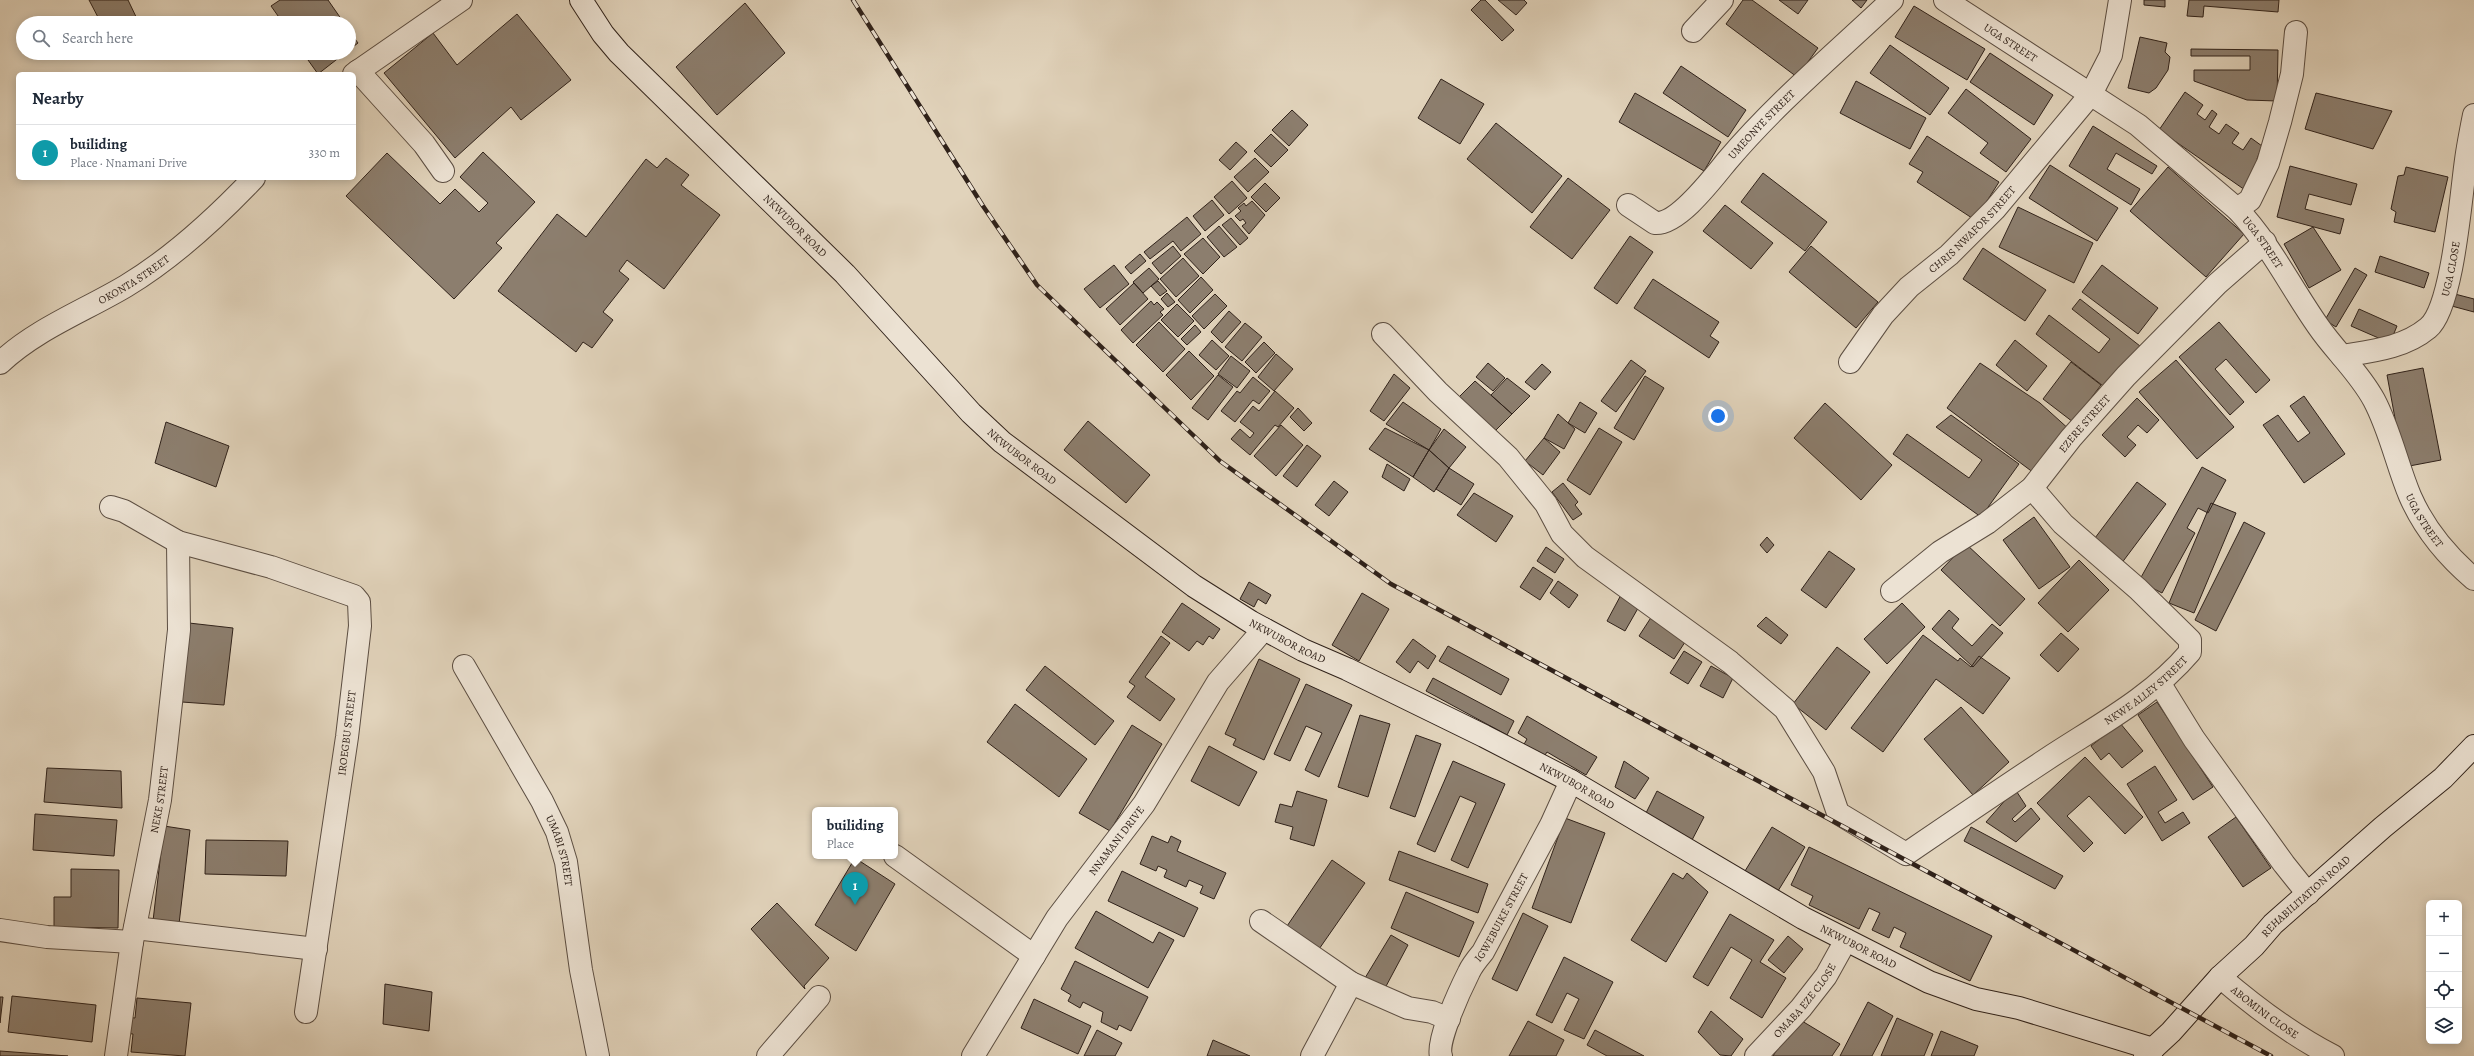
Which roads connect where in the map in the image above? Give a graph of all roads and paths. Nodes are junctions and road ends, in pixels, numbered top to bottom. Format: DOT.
graph roads {
  1 [pos="461,0"];
  2 [pos="581,0"];
  3 [pos="1722,0"];
  4 [pos="1892,0"];
  5 [pos="1945,0"];
  6 [pos="2120,0"];
  7 [pos="1693,31"];
  8 [pos="2296,32"];
  9 [pos="356,72"];
  10 [pos="2091,94"];
  11 [pos="2474,115"];
  12 [pos="443,171"];
  13 [pos="252,180"];
  14 [pos="1628,205"];
  15 [pos="2237,209"];
  16 [pos="2265,242"];
  17 [pos="1383,334"];
  18 [pos="2342,356"];
  19 [pos="1850,362"];
  20 [pos="0,363"];
  21 [pos="2032,488"];
  22 [pos="111,507"];
  23 [pos="178,542"];
  24 [pos="2474,579"];
  25 [pos="1892,591"];
  26 [pos="1264,629"];
  27 [pos="464,666"];
  28 [pos="2160,684"];
  29 [pos="2474,746"];
  30 [pos="1571,781"];
  31 [pos="898,858"];
  32 [pos="2308,894"];
  33 [pos="1261,921"];
  34 [pos="0,930"];
  35 [pos="134,935"];
  36 [pos="1846,940"];
  37 [pos="316,949"];
  38 [pos="1034,956"];
  39 [pos="2220,977"];
  40 [pos="1351,983"];
  41 [pos="819,997"];
  42 [pos="306,1012"];
  43 [pos="1450,1019"];
  44 [pos="2149,1053"];
  45 [pos="116,1056"];
  46 [pos="598,1056"];
  47 [pos="768,1056"];
  48 [pos="973,1056"];
  49 [pos="1312,1056"];
  50 [pos="1441,1056"];
  51 [pos="1756,1056"];
  52 [pos="2333,1056"];
  1 -- 9 [label="street"];
  2 -- 26 [label="street, NKWUBOR ROAD"];
  3 -- 7 [label="street"];
  4 -- 14 [label="street, UMEONYE STREET"];
  5 -- 10 [label="street, UGA STREET"];
  6 -- 10 [label="street, CHRIS NWAFOR STREET"];
  8 -- 15 [label="street"];
  9 -- 12 [label="street"];
  10 -- 15 [label="street, UGA STREET"];
  10 -- 19 [label="street, CHRIS NWAFOR STREET"];
  11 -- 18 [label="street, UGA CLOSE"];
  13 -- 20 [label="street, OKONTA STREET"];
  15 -- 16 [label="street, UGA STREET"];
  16 -- 18 [label="street, UGA STREET"];
  16 -- 21 [label="street, EZERE STREET"];
  17 -- 28 [label="street, NKWE ALLEY STREET"];
  18 -- 24 [label="street, UGA STREET"];
  21 -- 25 [label="street, EZERE STREET"];
  21 -- 28 [label="street, NKWE ALLEY STREET"];
  22 -- 23 [label="street, IROEGBU STREET"];
  23 -- 35 [label="street, NEKE STREET"];
  23 -- 37 [label="street, IROEGBU STREET"];
  26 -- 30 [label="street, NKWUBOR ROAD"];
  26 -- 38 [label="street, NNAMANI DRIVE"];
  27 -- 46 [label="street, UMABI STREET"];
  28 -- 32 [label="street"];
  29 -- 32 [label="street, REHABILITATION ROAD"];
  30 -- 36 [label="street, NKWUBOR ROAD"];
  30 -- 43 [label="street, IGWEBUIKE STREET"];
  31 -- 38 [label="street"];
  32 -- 39 [label="street, REHABILITATION ROAD"];
  33 -- 40 [label="street"];
  34 -- 35 [label="street"];
  35 -- 37 [label="street"];
  35 -- 45 [label="street, NEKE STREET"];
  36 -- 44 [label="street, NKWUBOR ROAD"];
  36 -- 51 [label="street, OMABA EZE CLOSE"];
  37 -- 42 [label="street, IROEGBU STREET"];
  38 -- 48 [label="street, NNAMANI DRIVE"];
  39 -- 44 [label="street, REHABILITATION ROAD"];
  39 -- 52 [label="street, ABOMINI CLOSE"];
  40 -- 43 [label="street"];
  40 -- 49 [label="street"];
  41 -- 47 [label="street"];
  43 -- 50 [label="street, IGWEBUIKE STREET"];
}
